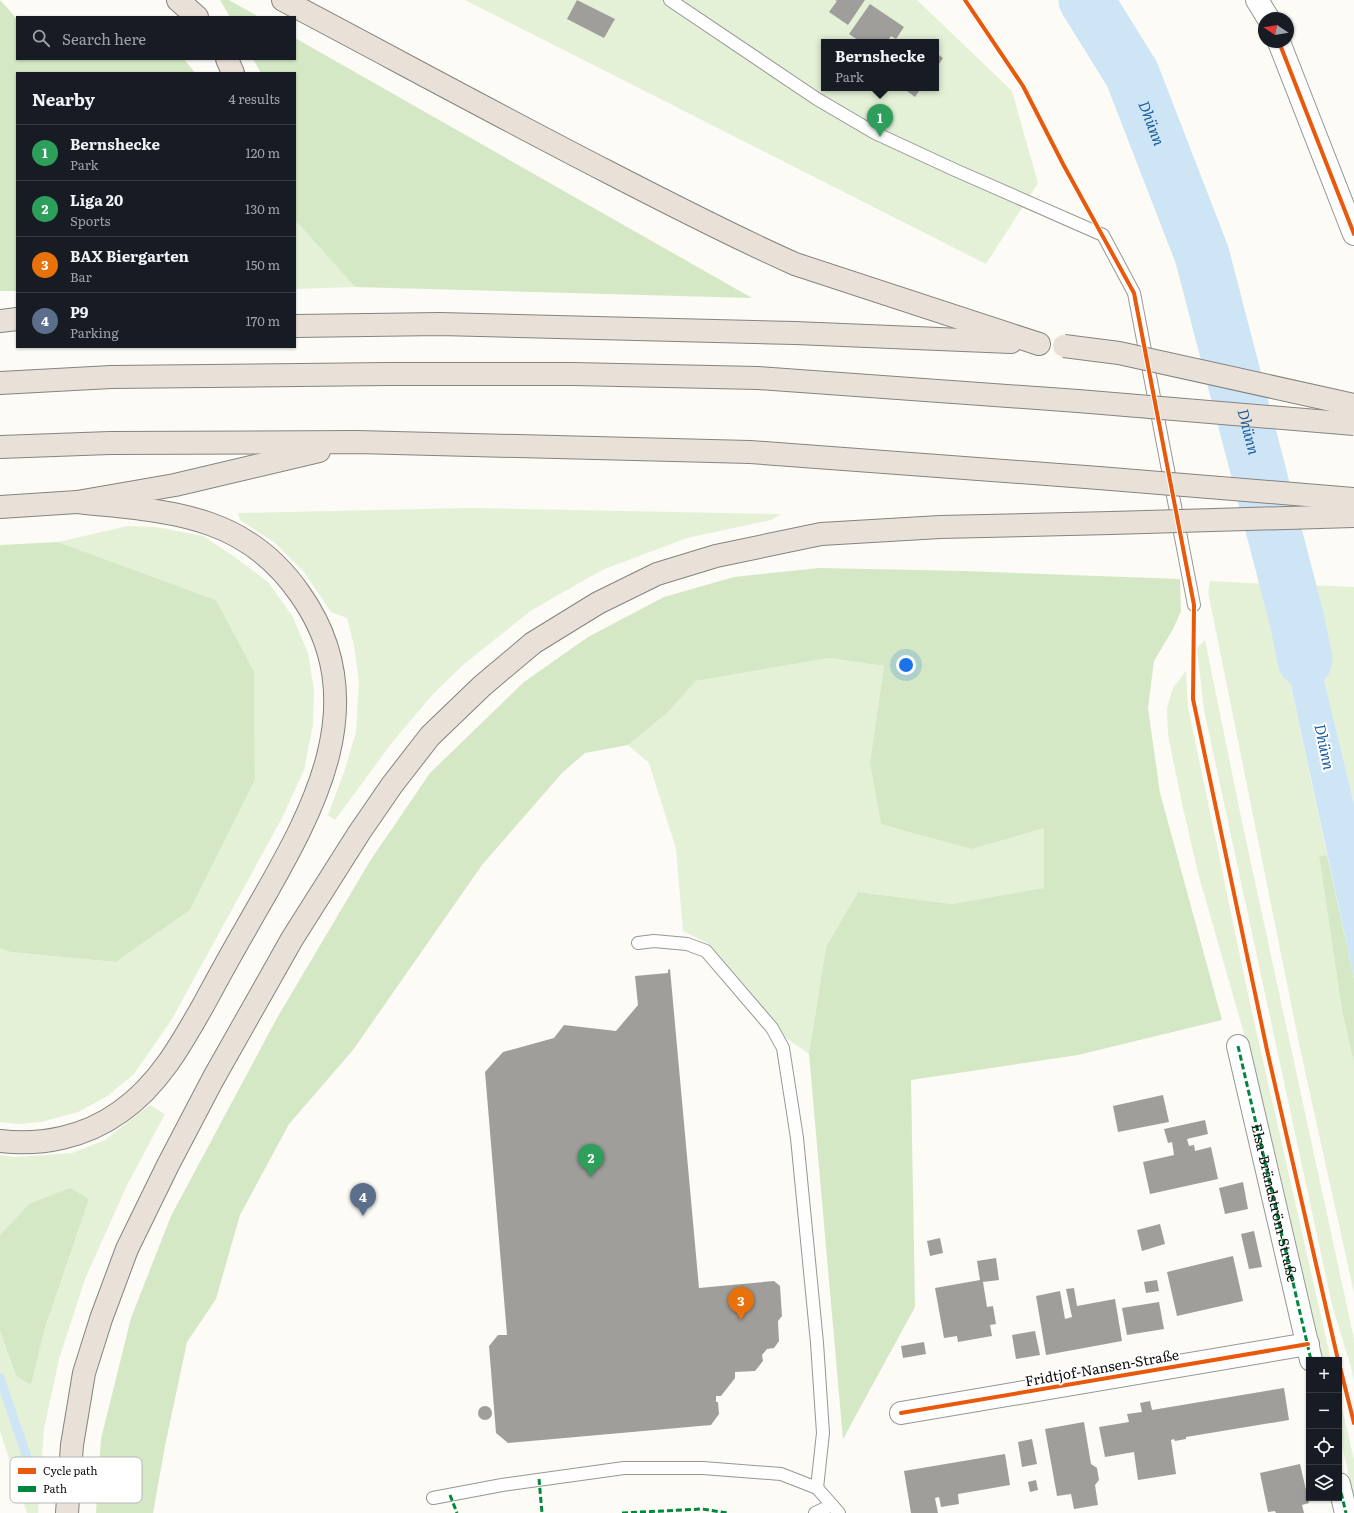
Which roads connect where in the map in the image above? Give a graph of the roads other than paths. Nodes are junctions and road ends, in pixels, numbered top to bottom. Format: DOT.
graph roads {
  1 [pos="178,0"];
  2 [pos="283,0"];
  3 [pos="670,0"];
  4 [pos="1257,0"];
  5 [pos="1264,12"];
  6 [pos="196,16"];
  7 [pos="1281,48"];
  8 [pos="227,60"];
  9 [pos="233,72"];
  10 [pos="1354,234"];
  11 [pos="16,319"];
  12 [pos="0,321"];
  13 [pos="296,326"];
  14 [pos="0,328"];
  15 [pos="16,329"];
  16 [pos="1039,344"];
  17 [pos="0,383"];
  18 [pos="1354,405"];
  19 [pos="1354,424"];
  20 [pos="357,442"];
  21 [pos="0,447"];
  22 [pos="1354,499"];
  23 [pos="77,502"];
  24 [pos="0,507"];
  25 [pos="1354,516"];
  26 [pos="1194,605"];
  27 [pos="638,943"];
  28 [pos="1238,1046"];
  29 [pos="0,1141"];
  30 [pos="1309,1352"];
  31 [pos="901,1413"];
  32 [pos="71,1457"];
  33 [pos="817,1488"];
  34 [pos="1342,1496"];
  35 [pos="433,1498"];
  36 [pos="68,1503"];
  37 [pos="836,1509"];
  38 [pos="67,1513"];
  39 [pos="815,1513"];
  40 [pos="1346,1513"];
  1 -- 6 [label="highway"];
  2 -- 16 [label="highway"];
  3 -- 26 [label="lane"];
  4 -- 5 [label="street"];
  7 -- 10 [label="street"];
  8 -- 9 [label="highway"];
  11 -- 12 [label="highway"];
  13 -- 16 [label="highway"];
  14 -- 15 [label="highway"];
  16 -- 18 [label="highway, bridge"];
  17 -- 19 [label="highway, bridge"];
  20 -- 21 [label="highway"];
  20 -- 22 [label="highway, bridge"];
  20 -- 23 [label="highway"];
  23 -- 24 [label="highway"];
  23 -- 29 [label="highway"];
  25 -- 32 [label="highway, bridge"];
  27 -- 33 [label="lane"];
  28 -- 30 [label="street, Elsa-Brändström-Straße"];
  30 -- 31 [label="street, Fridtjof-Nansen-Straße"];
  33 -- 35 [label="lane"];
  33 -- 37 [label="lane"];
  34 -- 40 [label="street"];
  36 -- 38 [label="highway, bridge"];
  37 -- 39 [label="lane"];
}
